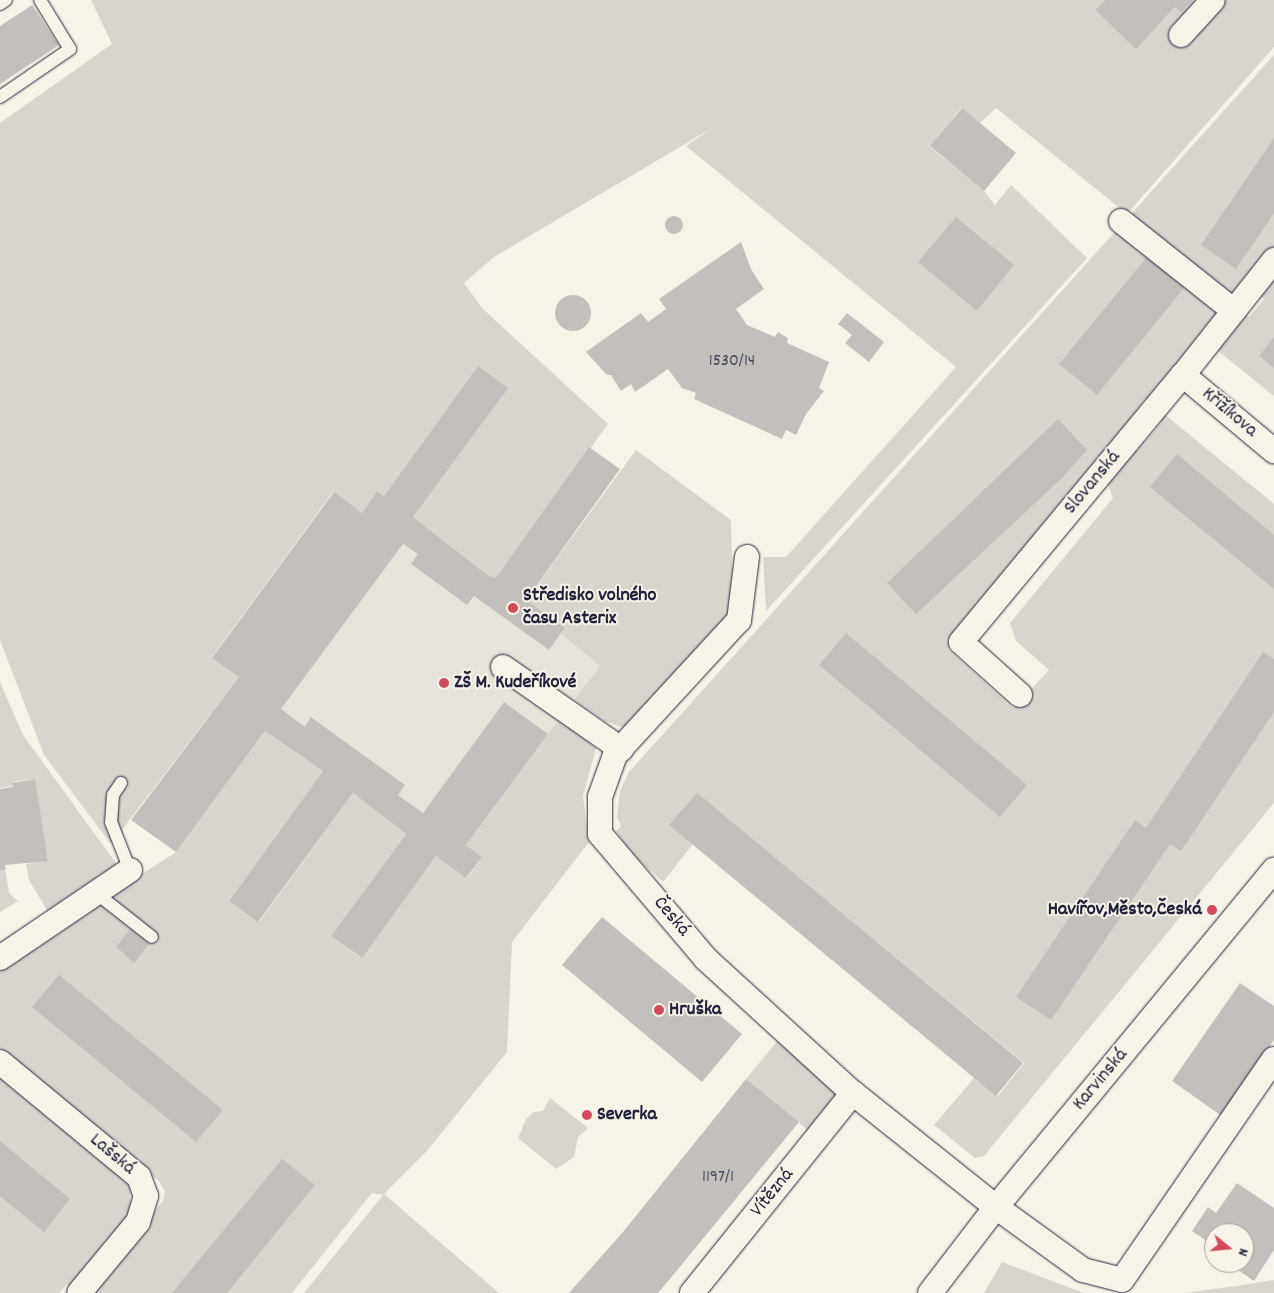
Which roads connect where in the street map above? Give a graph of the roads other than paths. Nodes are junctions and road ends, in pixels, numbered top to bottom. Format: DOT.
graph roads {
  1 [pos="6,0"];
  2 [pos="40,0"];
  3 [pos="1213,0"];
  4 [pos="0,4"];
  5 [pos="1181,35"];
  6 [pos="0,97"];
  7 [pos="1121,221"];
  8 [pos="1274,260"];
  9 [pos="1234,311"];
  10 [pos="1183,375"];
  11 [pos="1274,451"];
  12 [pos="747,557"];
  13 [pos="503,667"];
  14 [pos="1020,695"];
  15 [pos="621,749"];
  16 [pos="121,783"];
  17 [pos="130,870"];
  18 [pos="1274,870"];
  19 [pos="96,893"];
  20 [pos="152,937"];
  21 [pos="0,958"];
  22 [pos="1274,1059"];
  23 [pos="0,1062"];
  24 [pos="853,1093"];
  25 [pos="996,1207"];
  26 [pos="79,1293"];
  27 [pos="692,1293"];
  28 [pos="930,1293"];
  1 -- 4 [label="lane"];
  2 -- 6 [label="lane"];
  3 -- 5 [label="street"];
  7 -- 9 [label="street"];
  8 -- 9 [label="street, Slovanská"];
  9 -- 10 [label="street, Slovanská"];
  10 -- 11 [label="street, Křižíkova"];
  10 -- 14 [label="street, Slovanská"];
  12 -- 15 [label="street, Česká"];
  13 -- 15 [label="street"];
  15 -- 24 [label="street, Česká"];
  16 -- 17 [label="lane"];
  17 -- 19 [label="street"];
  18 -- 25 [label="street, Karvinská"];
  19 -- 20 [label="lane"];
  19 -- 21 [label="street"];
  22 -- 25 [label="street, Česká"];
  23 -- 26 [label="street, Lašská"];
  24 -- 25 [label="street, Česká"];
  24 -- 27 [label="street, Vítězná"];
  25 -- 28 [label="street, Karvinská"];
}
